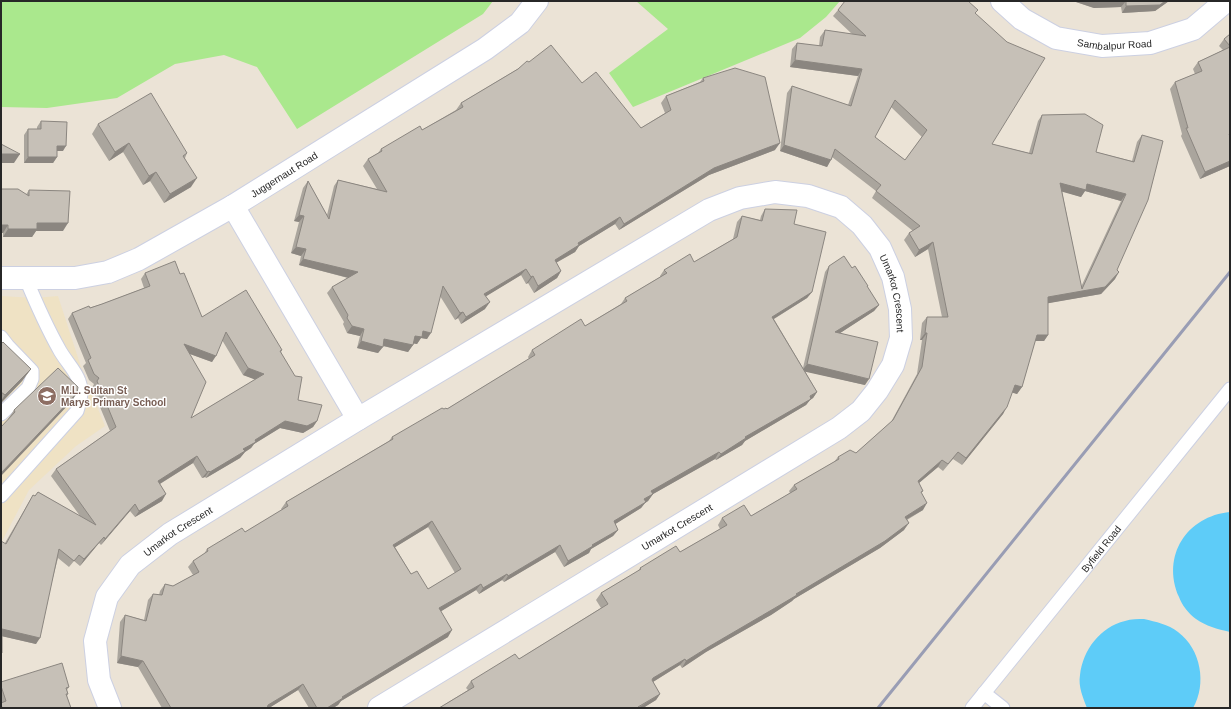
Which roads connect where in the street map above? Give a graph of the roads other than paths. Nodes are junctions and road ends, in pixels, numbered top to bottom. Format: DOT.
graph roads {
  1 [pos="537,1"];
  2 [pos="1002,1"];
  3 [pos="1226,1"];
  4 [pos="234,206"];
  5 [pos="1,278"];
  6 [pos="26,279"];
  7 [pos="1,337"];
  8 [pos="1230,389"];
  9 [pos="1,414"];
  10 [pos="358,418"];
  11 [pos="1,496"];
  12 [pos="984,693"];
  13 [pos="110,708"];
  14 [pos="379,708"];
  15 [pos="972,708"];
  16 [pos="1003,708"];
  1 -- 4 [label="street, Juggernaut Road"];
  2 -- 3 [label="street, Sambalpur Road"];
  4 -- 6 [label="street, Juggernaut Road"];
  4 -- 10 [label="street"];
  5 -- 6 [label="street, Juggernaut Road"];
  6 -- 11 [label="lane"];
  7 -- 9 [label="lane"];
  8 -- 12 [label="lane, Byfield Road"];
  10 -- 13 [label="street, Umarkot Crescent"];
  10 -- 14 [label="street, Umarkot Crescent"];
  12 -- 15 [label="lane, Byfield Road"];
  12 -- 16 [label="lane"];
}
